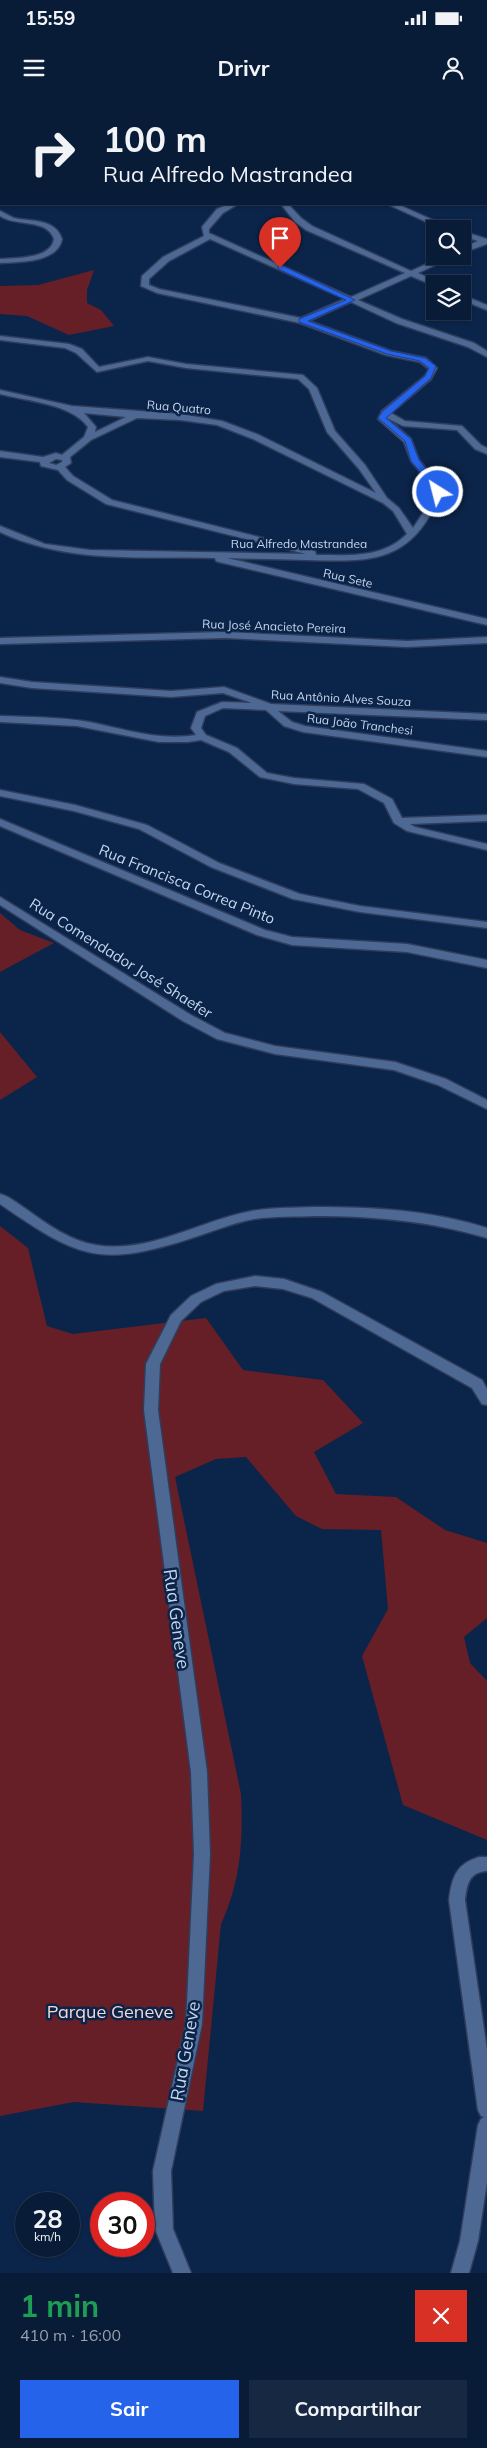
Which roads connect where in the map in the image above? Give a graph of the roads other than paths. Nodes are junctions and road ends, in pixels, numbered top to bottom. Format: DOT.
graph roads {
  1 [pos="232,205"];
  2 [pos="285,205"];
  3 [pos="393,205"];
  4 [pos="0,213"];
  5 [pos="0,218"];
  6 [pos="9,219"];
  7 [pos="427,220"];
  8 [pos="209,236"];
  9 [pos="471,237"];
  10 [pos="486,242"];
  11 [pos="471,248"];
  12 [pos="0,262"];
  13 [pos="430,265"];
  14 [pos="411,273"];
  15 [pos="426,280"];
  16 [pos="352,300"];
  17 [pos="471,301"];
  18 [pos="487,308"];
  19 [pos="302,321"];
  20 [pos="0,338"];
  21 [pos="487,355"];
  22 [pos="0,392"];
  23 [pos="72,409"];
  24 [pos="385,413"];
  25 [pos="136,416"];
  26 [pos="88,438"];
  27 [pos="487,451"];
  28 [pos="0,454"];
  29 [pos="64,457"];
  30 [pos="44,460"];
  31 [pos="60,467"];
  32 [pos="383,497"];
  33 [pos="0,529"];
  34 [pos="412,534"];
  35 [pos="204,555"];
  36 [pos="321,557"];
  37 [pos="487,622"];
  38 [pos="487,640"];
  39 [pos="0,641"];
  40 [pos="0,680"];
  41 [pos="271,708"];
  42 [pos="487,717"];
  43 [pos="0,719"];
  44 [pos="202,737"];
  45 [pos="487,754"];
  46 [pos="0,793"];
  47 [pos="487,818"];
  48 [pos="398,821"];
  49 [pos="0,822"];
  50 [pos="487,847"];
  51 [pos="0,900"];
  52 [pos="487,925"];
  53 [pos="487,964"];
  54 [pos="487,1106"];
  55 [pos="0,1198"];
  56 [pos="487,1233"];
  57 [pos="482,1387"];
  58 [pos="487,1400"];
  59 [pos="487,1864"];
  60 [pos="487,2110"];
  61 [pos="487,2125"];
  62 [pos="182,2273"];
  63 [pos="460,2273"];
  1 -- 8 [label="street"];
  2 -- 14 [label="street"];
  3 -- 7 [label="street"];
  4 -- 6 [label="street"];
  5 -- 6 [label="street"];
  6 -- 12 [label="street"];
  8 -- 16 [label="street"];
  8 -- 19 [label="street"];
  9 -- 10 [label="street"];
  10 -- 11 [label="street"];
  13 -- 14 [label="street"];
  14 -- 15 [label="street"];
  14 -- 16 [label="street"];
  16 -- 19 [label="street"];
  16 -- 21 [label="street"];
  17 -- 18 [label="street"];
  19 -- 24 [label="street"];
  20 -- 32 [label="street"];
  22 -- 23 [label="street, Rua Quatro"];
  23 -- 25 [label="street, Rua Quatro"];
  23 -- 26 [label="street"];
  24 -- 27 [label="street"];
  24 -- 34 [label="street, Rua Alfredo Mastrandea"];
  25 -- 26 [label="street"];
  25 -- 32 [label="street, Rua Quatro"];
  26 -- 29 [label="street"];
  28 -- 30 [label="street"];
  29 -- 30 [label="street"];
  29 -- 31 [label="street"];
  30 -- 31 [label="street"];
  31 -- 36 [label="street"];
  32 -- 34 [label="street, Rua Quatro"];
  33 -- 35 [label="street"];
  34 -- 36 [label="street, Rua Alfredo Mastrandea"];
  35 -- 36 [label="street, Rua Alfredo Mastrandea"];
  35 -- 37 [label="street, Rua Sete"];
  38 -- 39 [label="street, Rua José Anacieto Pereira"];
  40 -- 41 [label="street, Rua João Tranchesi"];
  41 -- 42 [label="street, Rua Antônio Alves Souza"];
  41 -- 44 [label="street, Rua Antônio Alves Souza"];
  41 -- 45 [label="street, Rua João Tranchesi"];
  43 -- 44 [label="street"];
  44 -- 48 [label="street"];
  46 -- 52 [label="street"];
  47 -- 48 [label="street"];
  48 -- 50 [label="street"];
  49 -- 53 [label="street, Rua Francisca Correa Pinto"];
  51 -- 54 [label="street, Rua Comendador José Shaefer"];
  55 -- 56 [label="street"];
  57 -- 58 [label="street, Rua Geneve"];
  57 -- 62 [label="street, Rua Geneve"];
  59 -- 60 [label="street"];
  61 -- 63 [label="street"];
}
